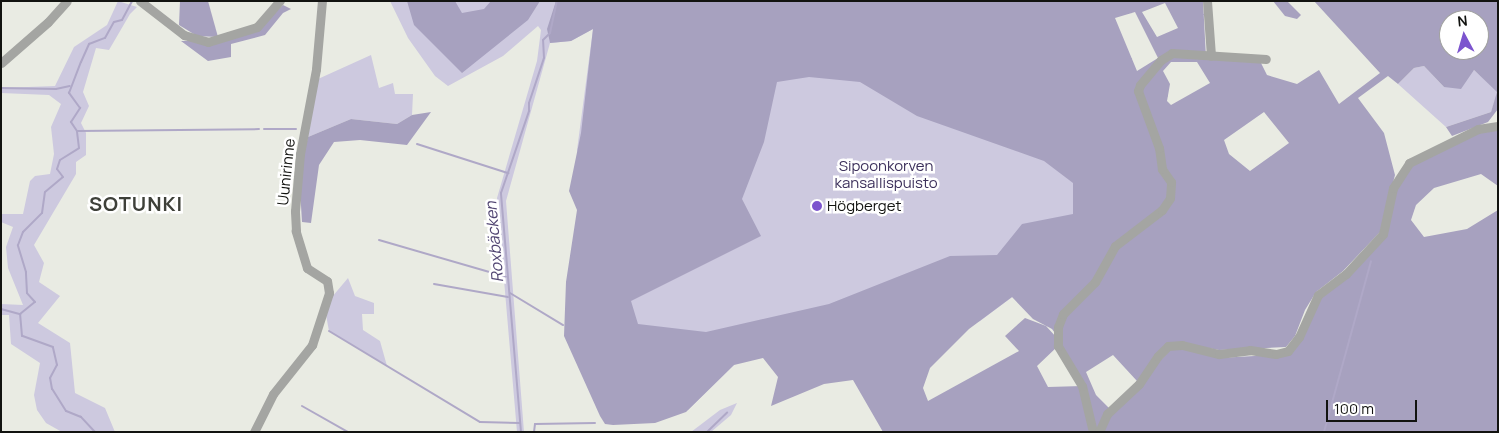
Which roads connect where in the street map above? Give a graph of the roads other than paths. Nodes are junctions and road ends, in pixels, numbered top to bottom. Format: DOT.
graph roads {
  1 [pos="67,1"];
  2 [pos="140,1"];
  3 [pos="280,1"];
  4 [pos="322,1"];
  5 [pos="1206,1"];
  6 [pos="1210,56"];
  7 [pos="1266,59"];
  8 [pos="1,62"];
  9 [pos="1498,126"];
  10 [pos="254,432"];
  11 [pos="1093,432"];
  12 [pos="1099,432"];
  1 -- 8 [label="street"];
  2 -- 3 [label="street"];
  4 -- 10 [label="street, Uunirinne"];
  5 -- 6 [label="street"];
  6 -- 7 [label="street"];
  6 -- 11 [label="street"];
  9 -- 12 [label="street"];
}
